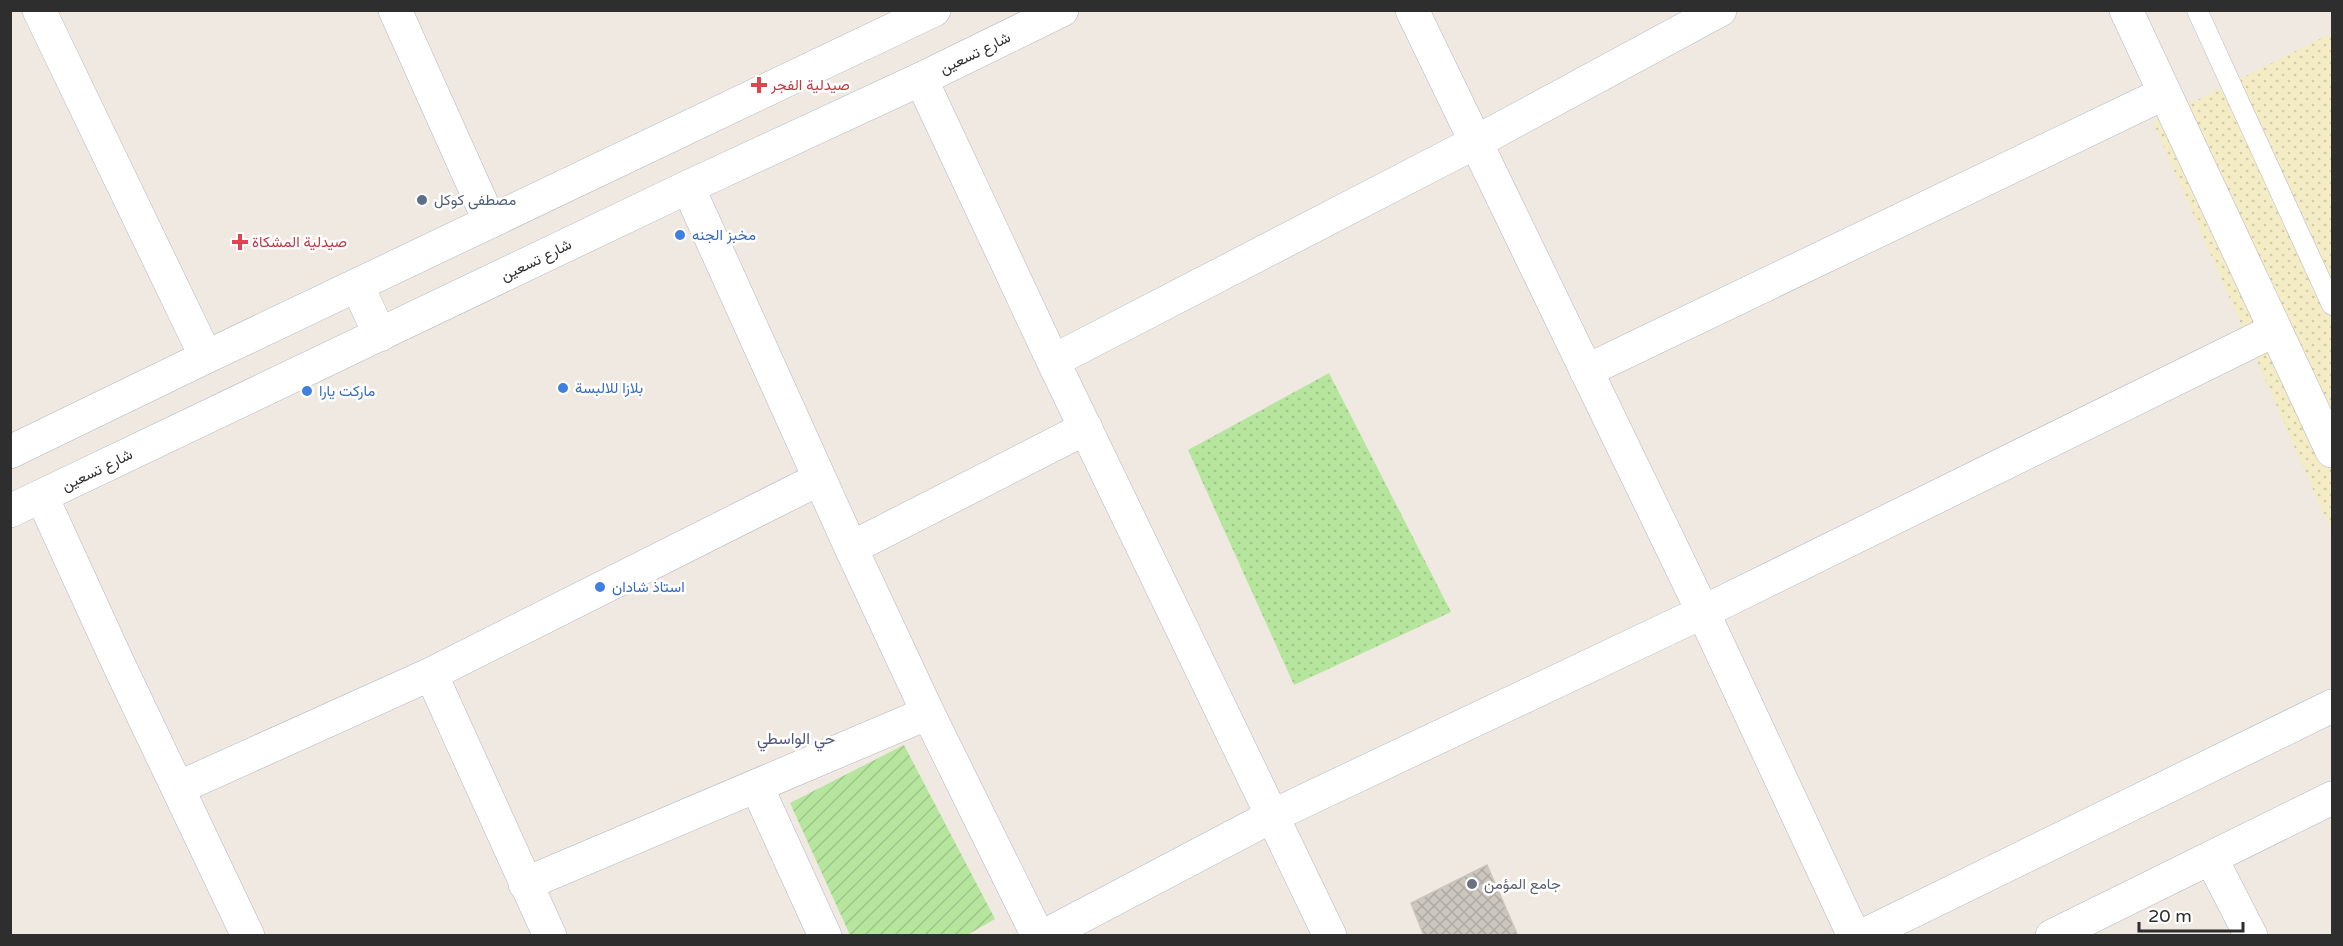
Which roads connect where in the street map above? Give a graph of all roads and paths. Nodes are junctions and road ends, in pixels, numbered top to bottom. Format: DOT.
graph roads {
  1 [pos="39,10"];
  2 [pos="395,10"];
  3 [pos="934,10"];
  4 [pos="1062,10"];
  5 [pos="1412,10"];
  6 [pos="1720,10"];
  7 [pos="2126,10"];
  8 [pos="2197,10"];
  9 [pos="921,79"];
  10 [pos="2165,93"];
  11 [pos="1476,142"];
  12 [pos="688,187"];
  13 [pos="490,222"];
  14 [pos="357,285"];
  15 [pos="2332,305"];
  16 [pos="2275,330"];
  17 [pos="380,335"];
  18 [pos="206,357"];
  19 [pos="1053,361"];
  20 [pos="1586,371"];
  21 [pos="1086,428"];
  22 [pos="2332,451"];
  23 [pos="10,452"];
  24 [pos="819,479"];
  25 [pos="42,497"];
  26 [pos="10,512"];
  27 [pos="851,548"];
  28 [pos="1703,612"];
  29 [pos="431,674"];
  30 [pos="2332,706"];
  31 [pos="928,713"];
  32 [pos="757,787"];
  33 [pos="178,788"];
  34 [pos="2332,798"];
  35 [pos="1272,816"];
  36 [pos="2211,858"];
  37 [pos="525,884"];
  38 [pos="249,936"];
  39 [pos="550,936"];
  40 [pos="825,936"];
  41 [pos="1038,936"];
  42 [pos="1044,936"];
  43 [pos="1330,936"];
  44 [pos="1854,936"];
  45 [pos="1862,936"];
  46 [pos="2052,936"];
  47 [pos="2251,936"];
  1 -- 18 [label="street"];
  2 -- 13 [label="street"];
  3 -- 13 [label="street"];
  4 -- 9 [label="street, شارع تسعين"];
  5 -- 11 [label="street"];
  6 -- 11 [label="street"];
  7 -- 10 [label="street"];
  8 -- 15 [label="lane"];
  9 -- 12 [label="street, شارع تسعين"];
  9 -- 19 [label="street"];
  10 -- 16 [label="street"];
  10 -- 20 [label="street"];
  11 -- 19 [label="street"];
  11 -- 20 [label="street"];
  12 -- 17 [label="street, شارع تسعين"];
  12 -- 24 [label="street"];
  13 -- 14 [label="street"];
  14 -- 17 [label="street"];
  14 -- 18 [label="street"];
  16 -- 22 [label="street"];
  16 -- 28 [label="street"];
  17 -- 25 [label="street, شارع تسعين"];
  18 -- 23 [label="street"];
  19 -- 21 [label="street"];
  20 -- 28 [label="street"];
  21 -- 27 [label="street"];
  21 -- 35 [label="street"];
  24 -- 27 [label="street"];
  24 -- 29 [label="street"];
  25 -- 26 [label="street, شارع تسعين"];
  25 -- 33 [label="street"];
  27 -- 31 [label="street"];
  28 -- 35 [label="street"];
  28 -- 44 [label="street"];
  29 -- 33 [label="street"];
  29 -- 37 [label="street"];
  30 -- 45 [label="street"];
  31 -- 32 [label="street"];
  31 -- 41 [label="street"];
  32 -- 37 [label="street"];
  32 -- 40 [label="street"];
  33 -- 38 [label="street"];
  34 -- 36 [label="street"];
  35 -- 42 [label="street"];
  35 -- 43 [label="street"];
  36 -- 46 [label="street"];
  36 -- 47 [label="street"];
  37 -- 39 [label="street"];
}
